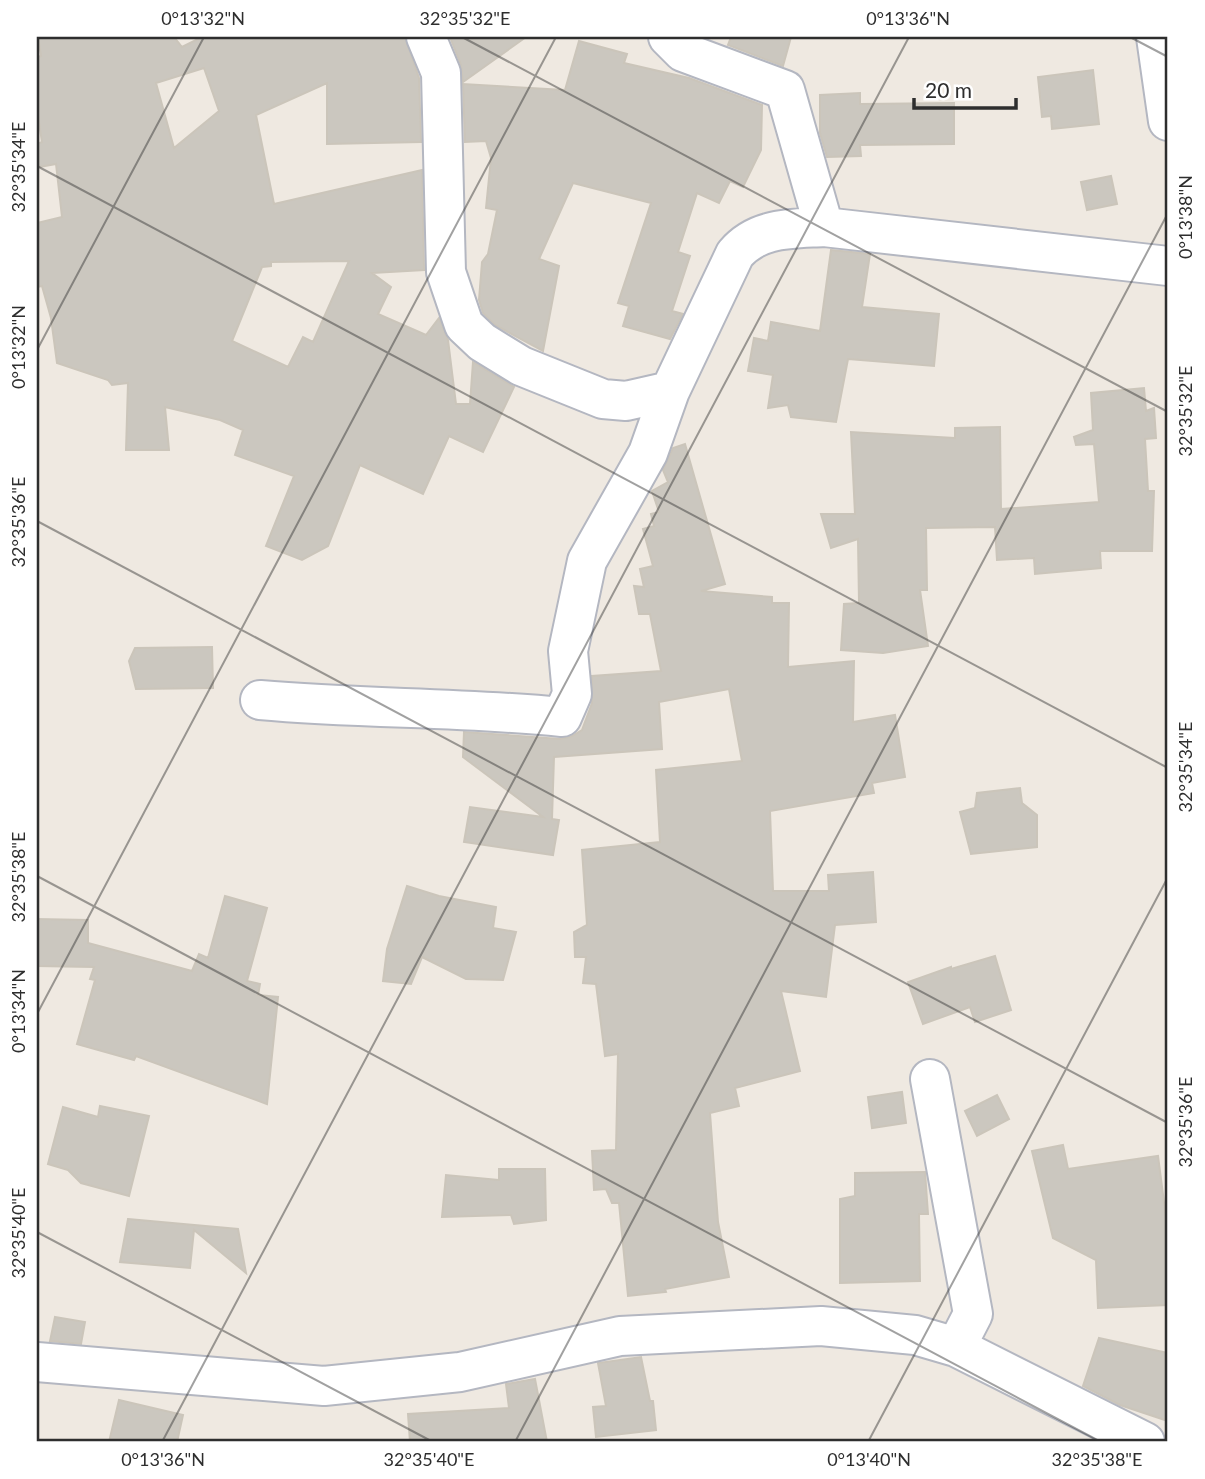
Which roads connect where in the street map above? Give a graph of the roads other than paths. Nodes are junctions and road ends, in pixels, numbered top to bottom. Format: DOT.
graph roads {
  1 [pos="426,37"];
  2 [pos="668,37"];
  3 [pos="1156,37"];
  4 [pos="1165,77"];
  5 [pos="1168,121"];
  6 [pos="824,227"];
  7 [pos="1168,266"];
  8 [pos="670,391"];
  9 [pos="260,701"];
  10 [pos="930,1079"];
  11 [pos="956,1347"];
  12 [pos="37,1362"];
  13 [pos="1106,1433"];
  14 [pos="1145,1442"];
  1 -- 8 [label="street"];
  2 -- 6 [label="street"];
  3 -- 4 [label="street"];
  4 -- 5 [label="street"];
  6 -- 7 [label="street"];
  6 -- 8 [label="street"];
  8 -- 9 [label="street"];
  10 -- 11 [label="street"];
  11 -- 12 [label="street"];
  11 -- 13 [label="street"];
  13 -- 14 [label="street"];
}
